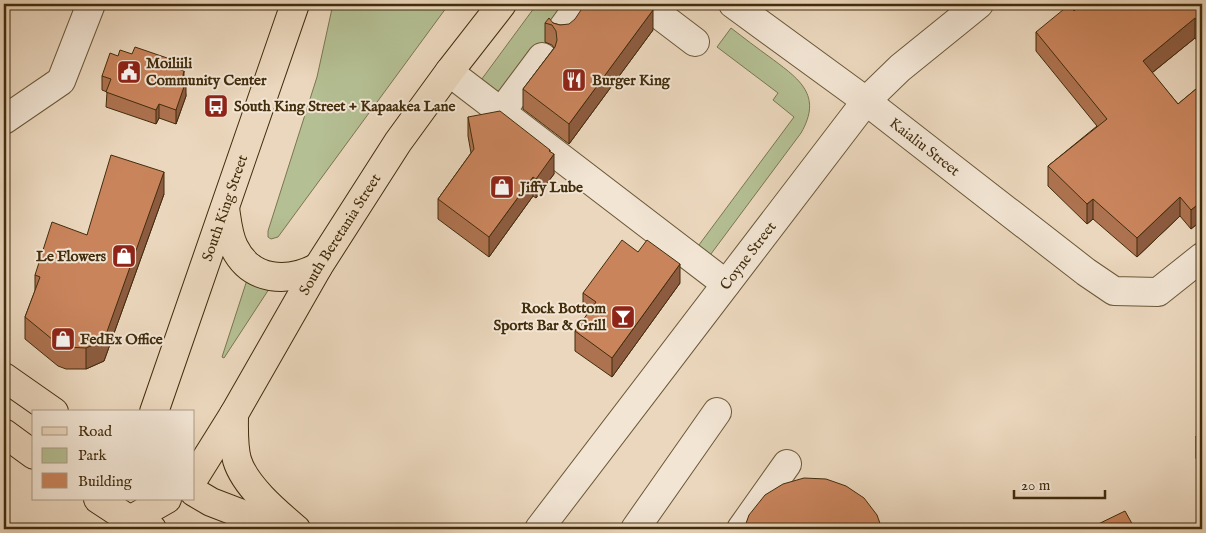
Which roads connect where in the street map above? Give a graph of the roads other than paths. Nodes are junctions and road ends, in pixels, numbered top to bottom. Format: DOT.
graph roads {
  1 [pos="91,4"];
  2 [pos="295,4"];
  3 [pos="502,4"];
  4 [pos="580,4"];
  5 [pos="645,4"];
  6 [pos="733,4"];
  7 [pos="980,4"];
  8 [pos="562,29"];
  9 [pos="695,42"];
  10 [pos="542,57"];
  11 [pos="449,72"];
  12 [pos="866,100"];
  13 [pos="501,112"];
  14 [pos="4,120"];
  15 [pos="225,207"];
  16 [pos="1202,257"];
  17 [pos="318,267"];
  18 [pos="726,284"];
  19 [pos="4,377"];
  20 [pos="51,410"];
  21 [pos="155,410"];
  22 [pos="717,412"];
  23 [pos="234,414"];
  24 [pos="4,433"];
  25 [pos="32,454"];
  26 [pos="787,464"];
  27 [pos="195,476"];
  28 [pos="195,493"];
  29 [pos="100,500"];
  30 [pos="165,500"];
  31 [pos="135,519"];
  32 [pos="282,529"];
  33 [pos="296,529"];
  34 [pos="539,529"];
  35 [pos="635,529"];
  36 [pos="741,529"];
  1 -- 14 [label="street"];
  2 -- 15 [label="main road, South King Street"];
  3 -- 11 [label="main road, South Beretania Street"];
  4 -- 8 [label="street"];
  5 -- 9 [label="street"];
  6 -- 12 [label="street, Kaialiu Street"];
  7 -- 12 [label="street, Coyne Street"];
  10 -- 13 [label="street"];
  11 -- 13 [label="street"];
  11 -- 17 [label="main road, South Beretania Street"];
  12 -- 16 [label="street, Kaialiu Street"];
  12 -- 18 [label="street, Coyne Street"];
  13 -- 18 [label="street"];
  15 -- 17 [label="main road"];
  15 -- 21 [label="main road, South King Street"];
  17 -- 23 [label="main road, South Beretania Street"];
  18 -- 34 [label="street, Coyne Street"];
  19 -- 20 [label="main road"];
  22 -- 35 [label="street"];
  23 -- 27 [label="main road, South Beretania Street"];
  23 -- 33 [label="main road"];
  24 -- 25 [label="main road"];
  26 -- 36 [label="street"];
  28 -- 32 [label="main road"];
  29 -- 31 [label="main road"];
  30 -- 31 [label="main road"];
}
